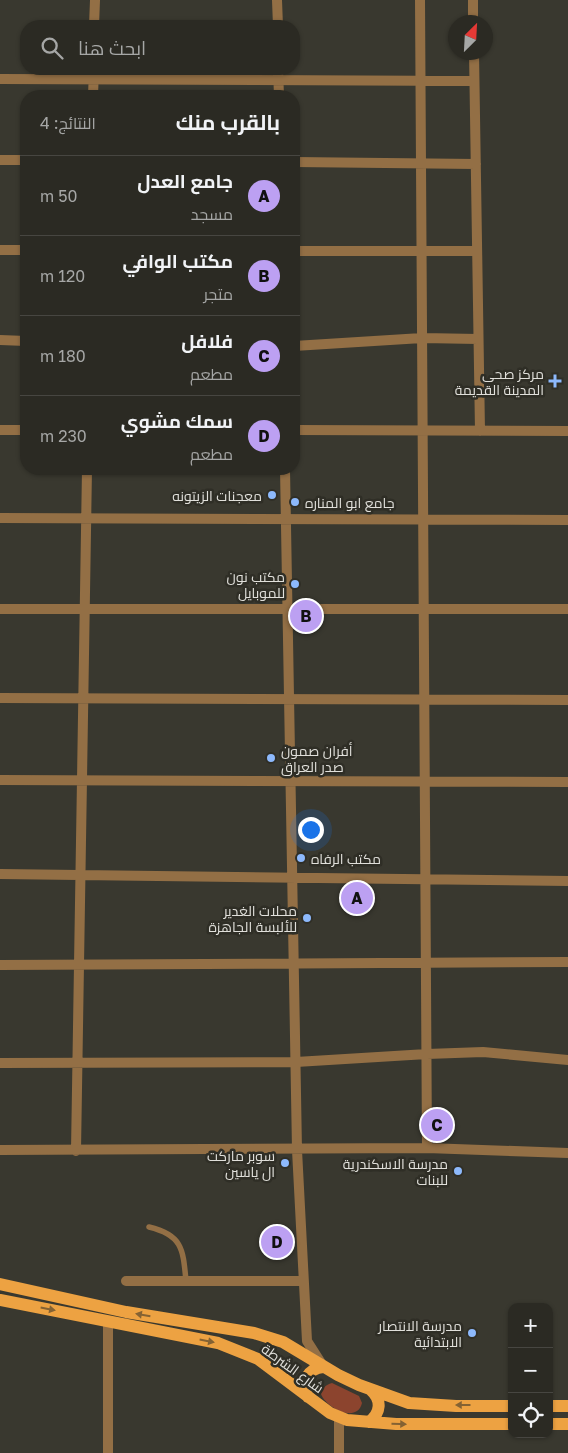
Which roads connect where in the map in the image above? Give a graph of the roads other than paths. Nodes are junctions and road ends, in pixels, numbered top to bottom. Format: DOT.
graph roads {
  1 [pos="95,0"];
  2 [pos="277,0"];
  3 [pos="420,0"];
  4 [pos="473,0"];
  5 [pos="474,15"];
  6 [pos="94,20"];
  7 [pos="278,20"];
  8 [pos="474,60"];
  9 [pos="75,75"];
  10 [pos="94,75"];
  11 [pos="125,75"];
  12 [pos="279,75"];
  13 [pos="0,79"];
  14 [pos="279,80"];
  15 [pos="421,80"];
  16 [pos="474,80"];
  17 [pos="93,90"];
  18 [pos="279,90"];
  19 [pos="0,160"];
  20 [pos="20,160"];
  21 [pos="300,162"];
  22 [pos="421,164"];
  23 [pos="476,164"];
  24 [pos="0,250"];
  25 [pos="20,250"];
  26 [pos="300,251"];
  27 [pos="422,251"];
  28 [pos="477,251"];
  29 [pos="422,338"];
  30 [pos="478,339"];
  31 [pos="0,340"];
  32 [pos="20,341"];
  33 [pos="300,346"];
  34 [pos="0,430"];
  35 [pos="20,430"];
  36 [pos="300,430"];
  37 [pos="423,431"];
  38 [pos="480,431"];
  39 [pos="568,431"];
  40 [pos="87,475"];
  41 [pos="285,475"];
  42 [pos="0,518"];
  43 [pos="86,518"];
  44 [pos="286,519"];
  45 [pos="423,519"];
  46 [pos="568,520"];
  47 [pos="0,609"];
  48 [pos="85,609"];
  49 [pos="288,609"];
  50 [pos="424,609"];
  51 [pos="568,609"];
  52 [pos="0,698"];
  53 [pos="84,698"];
  54 [pos="290,699"];
  55 [pos="424,699"];
  56 [pos="568,700"];
  57 [pos="0,780"];
  58 [pos="82,780"];
  59 [pos="291,781"];
  60 [pos="425,781"];
  61 [pos="568,782"];
  62 [pos="0,874"];
  63 [pos="81,875"];
  64 [pos="292,878"];
  65 [pos="426,879"];
  66 [pos="568,881"];
  67 [pos="426,962"];
  68 [pos="568,962"];
  69 [pos="294,963"];
  70 [pos="0,965"];
  71 [pos="79,965"];
  72 [pos="426,1054"];
  73 [pos="568,1060"];
  74 [pos="296,1062"];
  75 [pos="0,1063"];
  76 [pos="78,1064"];
  77 [pos="427,1148"];
  78 [pos="0,1150"];
  79 [pos="298,1150"];
  80 [pos="76,1151"];
  81 [pos="568,1153"];
  82 [pos="149,1227"];
  83 [pos="126,1281"];
  84 [pos="186,1281"];
  85 [pos="303,1282"];
  86 [pos="0,1284"];
  87 [pos="0,1300"];
  88 [pos="108,1321"];
  89 [pos="323,1366"];
  90 [pos="371,1390"];
  91 [pos="308,1398"];
  92 [pos="508,1406"];
  93 [pos="553,1406"];
  94 [pos="568,1406"];
  95 [pos="339,1417"];
  96 [pos="369,1422"];
  97 [pos="508,1424"];
  98 [pos="553,1424"];
  99 [pos="568,1424"];
  100 [pos="108,1453"];
  101 [pos="339,1453"];
  1 -- 6 [label="street"];
  2 -- 7 [label="street"];
  3 -- 15 [label="street"];
  4 -- 5 [label="street"];
  8 -- 16 [label="street"];
  9 -- 13 [label="street"];
  10 -- 17 [label="street"];
  11 -- 14 [label="street"];
  12 -- 14 [label="street"];
  14 -- 15 [label="street"];
  14 -- 18 [label="street"];
  15 -- 16 [label="street"];
  15 -- 22 [label="street"];
  16 -- 23 [label="street"];
  19 -- 20 [label="street"];
  21 -- 22 [label="street"];
  22 -- 23 [label="street"];
  22 -- 27 [label="street"];
  23 -- 28 [label="street"];
  24 -- 25 [label="street"];
  26 -- 27 [label="street"];
  27 -- 28 [label="street"];
  27 -- 29 [label="street"];
  28 -- 30 [label="street"];
  29 -- 30 [label="street"];
  29 -- 33 [label="street"];
  29 -- 37 [label="street"];
  30 -- 38 [label="street"];
  31 -- 32 [label="street"];
  34 -- 35 [label="street"];
  36 -- 37 [label="street"];
  37 -- 38 [label="street"];
  37 -- 45 [label="street"];
  38 -- 39 [label="street"];
  40 -- 43 [label="street"];
  41 -- 44 [label="street"];
  42 -- 43 [label="street"];
  43 -- 44 [label="street"];
  43 -- 48 [label="street"];
  44 -- 45 [label="street"];
  44 -- 49 [label="street"];
  45 -- 46 [label="street"];
  45 -- 50 [label="street"];
  47 -- 48 [label="street"];
  48 -- 49 [label="street"];
  48 -- 53 [label="street"];
  49 -- 50 [label="street"];
  49 -- 54 [label="street"];
  50 -- 51 [label="street"];
  50 -- 55 [label="street"];
  52 -- 53 [label="street"];
  53 -- 54 [label="street"];
  53 -- 58 [label="street"];
  54 -- 55 [label="street"];
  54 -- 59 [label="street"];
  55 -- 56 [label="street"];
  55 -- 60 [label="street"];
  57 -- 58 [label="street"];
  58 -- 59 [label="street"];
  58 -- 63 [label="street"];
  59 -- 60 [label="street"];
  59 -- 64 [label="street"];
  60 -- 61 [label="street"];
  60 -- 65 [label="street"];
  62 -- 63 [label="street"];
  63 -- 64 [label="street"];
  63 -- 71 [label="street"];
  64 -- 65 [label="street"];
  64 -- 69 [label="street"];
  65 -- 66 [label="street"];
  65 -- 67 [label="street"];
  67 -- 68 [label="street"];
  67 -- 69 [label="street"];
  67 -- 72 [label="street"];
  69 -- 71 [label="street"];
  69 -- 74 [label="street"];
  70 -- 71 [label="street"];
  71 -- 76 [label="street"];
  72 -- 73 [label="street"];
  72 -- 74 [label="street"];
  72 -- 77 [label="street"];
  74 -- 76 [label="street"];
  74 -- 79 [label="street"];
  75 -- 76 [label="street"];
  76 -- 80 [label="street"];
  77 -- 79 [label="street"];
  77 -- 81 [label="street"];
  78 -- 80 [label="street"];
  79 -- 80 [label="street"];
  79 -- 85 [label="street"];
  82 -- 84 [label="lane"];
  83 -- 84 [label="street"];
  84 -- 85 [label="street"];
  85 -- 89 [label="street"];
  89 -- 86 [label="main road, شارع الشرطة, one-way"];
  87 -- 88 [label="main road, شارع الشرطة, one-way"];
  88 -- 91 [label="main road, شارع الشرطة, one-way"];
  88 -- 100 [label="street"];
  89 -- 90 [label="main road, شارع الشرطة"];
  89 -- 91 [label="main road"];
  92 -- 90 [label="main road, شارع الشرطة, one-way"];
  90 -- 96 [label="main road"];
  91 -- 95 [label="main road, شارع الشرطة"];
  93 -- 94 [label="main road"];
  95 -- 96 [label="main road, شارع الشرطة"];
  95 -- 101 [label="street"];
  96 -- 97 [label="main road, شارع الشرطة, one-way"];
  98 -- 99 [label="main road"];
}
